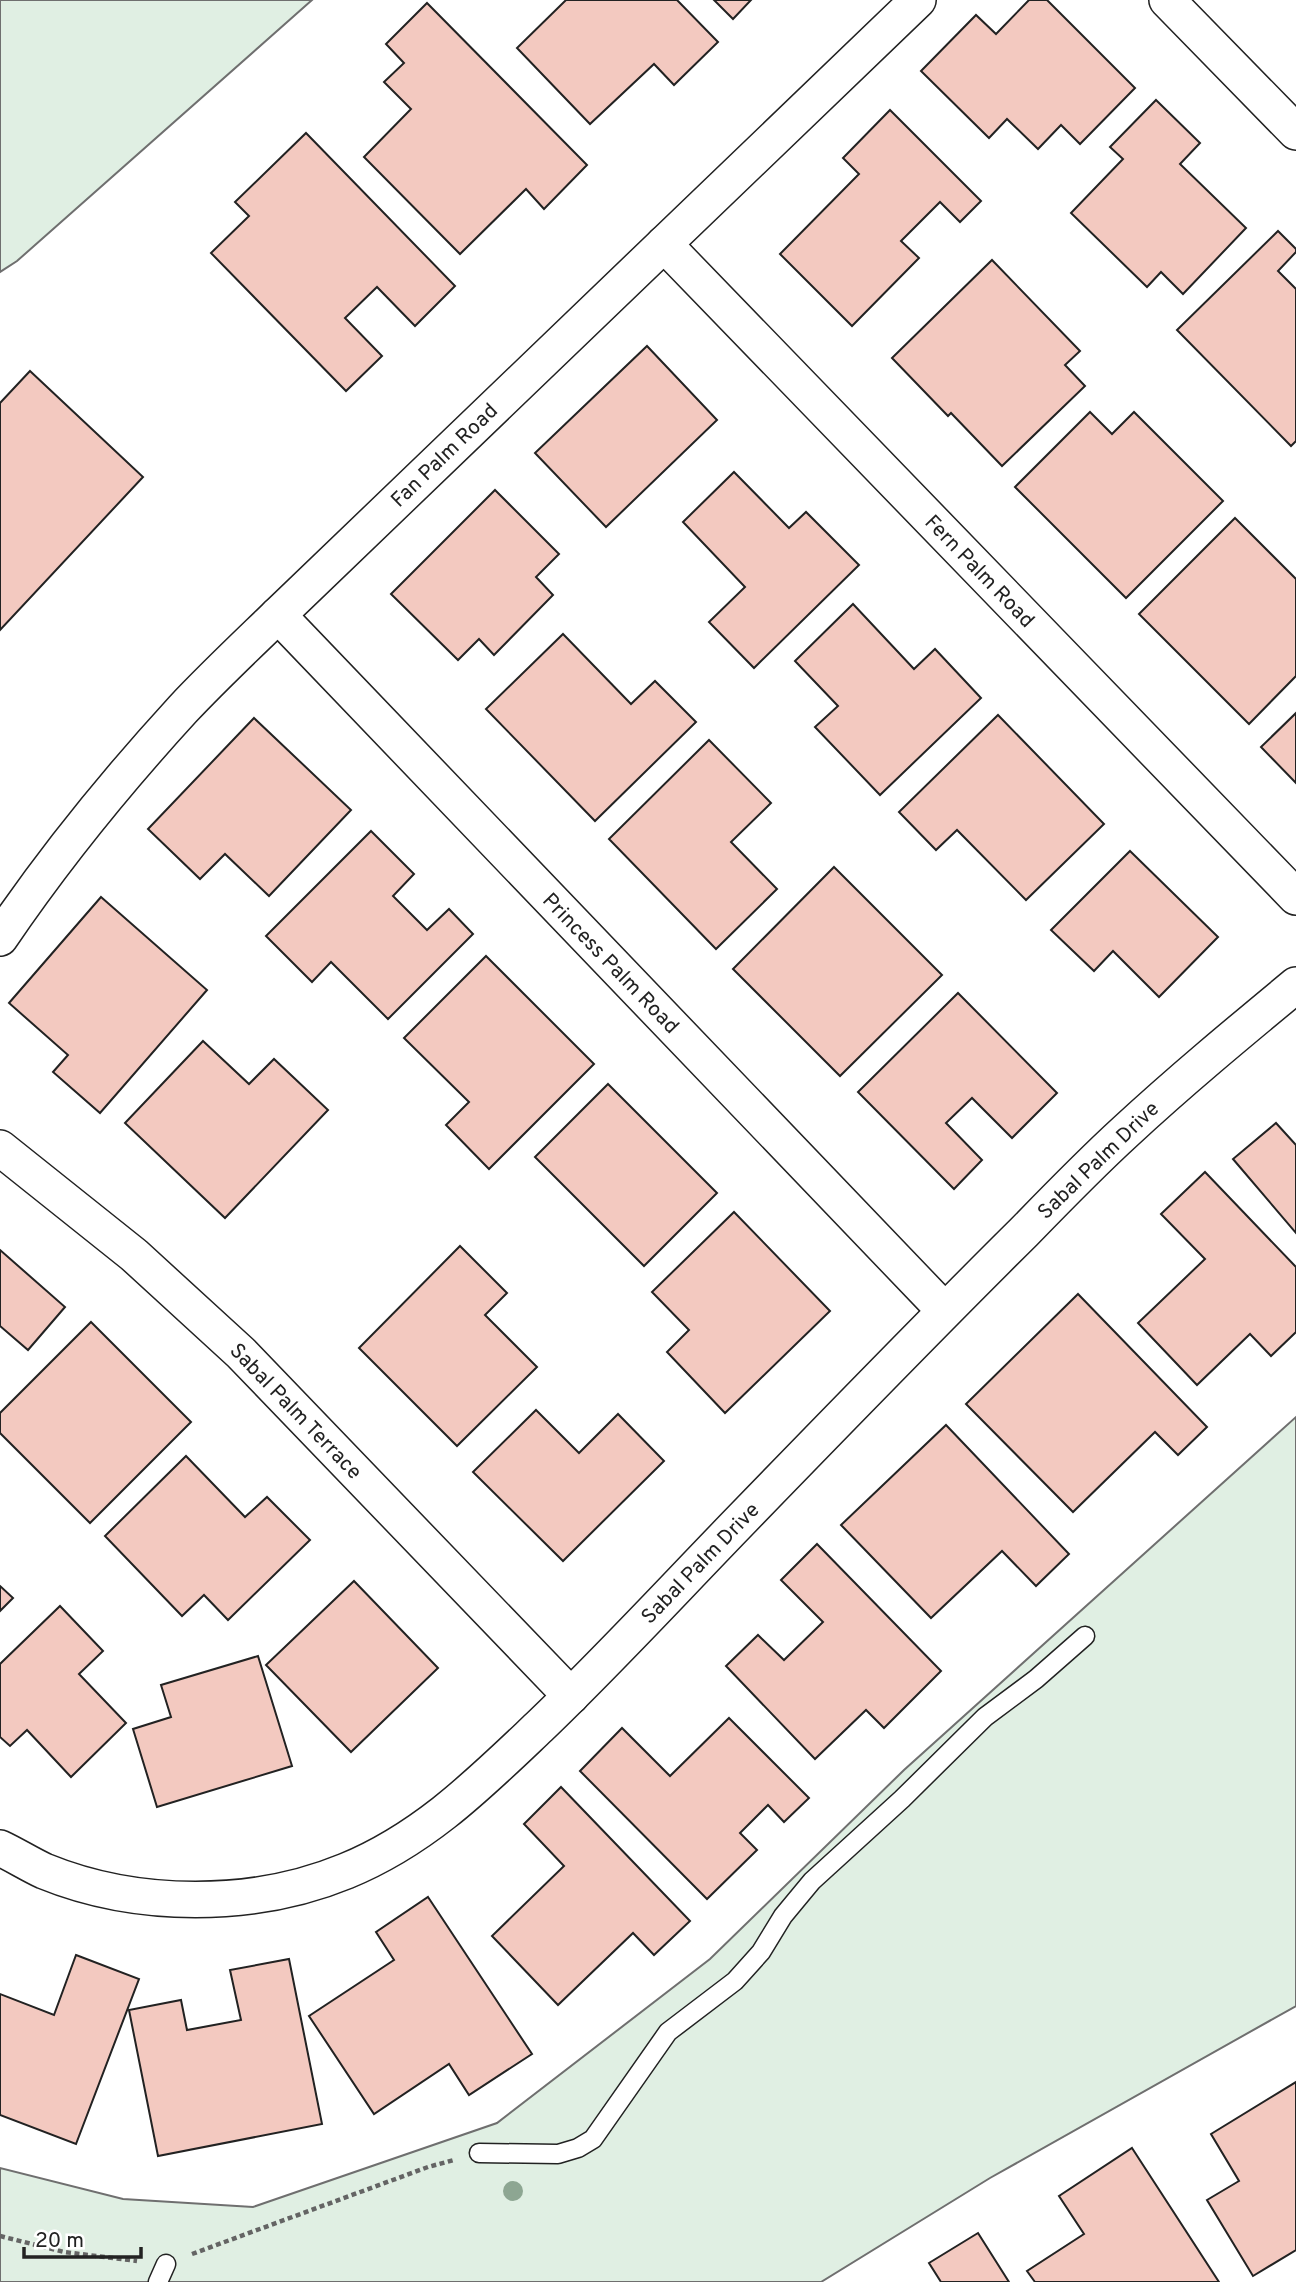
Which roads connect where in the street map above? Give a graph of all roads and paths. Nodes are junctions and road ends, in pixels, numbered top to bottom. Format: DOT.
graph roads {
  1 [pos="918,0"];
  2 [pos="1167,0"];
  3 [pos="1296,132"];
  4 [pos="664,244"];
  5 [pos="278,615"];
  6 [pos="1296,897"];
  7 [pos="0,938"];
  8 [pos="1296,985"];
  9 [pos="0,1149"];
  10 [pos="944,1310"];
  11 [pos="1085,1636"];
  12 [pos="571,1696"];
  13 [pos="0,1847"];
  14 [pos="479,2153"];
  15 [pos="0,2236"];
  16 [pos="166,2264"];
  17 [pos="158,2282"];
  1 -- 4 [label="street, Fan Palm Road"];
  2 -- 3 [label="street"];
  4 -- 5 [label="street, Fan Palm Road"];
  4 -- 6 [label="street, Fern Palm Road"];
  5 -- 7 [label="street, Fan Palm Road"];
  5 -- 10 [label="street, Princess Palm Road"];
  8 -- 10 [label="street, Sabal Palm Drive"];
  9 -- 12 [label="street, Sabal Palm Terrace"];
  10 -- 12 [label="street, Sabal Palm Drive"];
  11 -- 14 [label="lane"];
  12 -- 13 [label="street, Sabal Palm Drive"];
  14 -- 16 [label="path"];
  15 -- 16 [label="path"];
  16 -- 17 [label="lane"];
}
